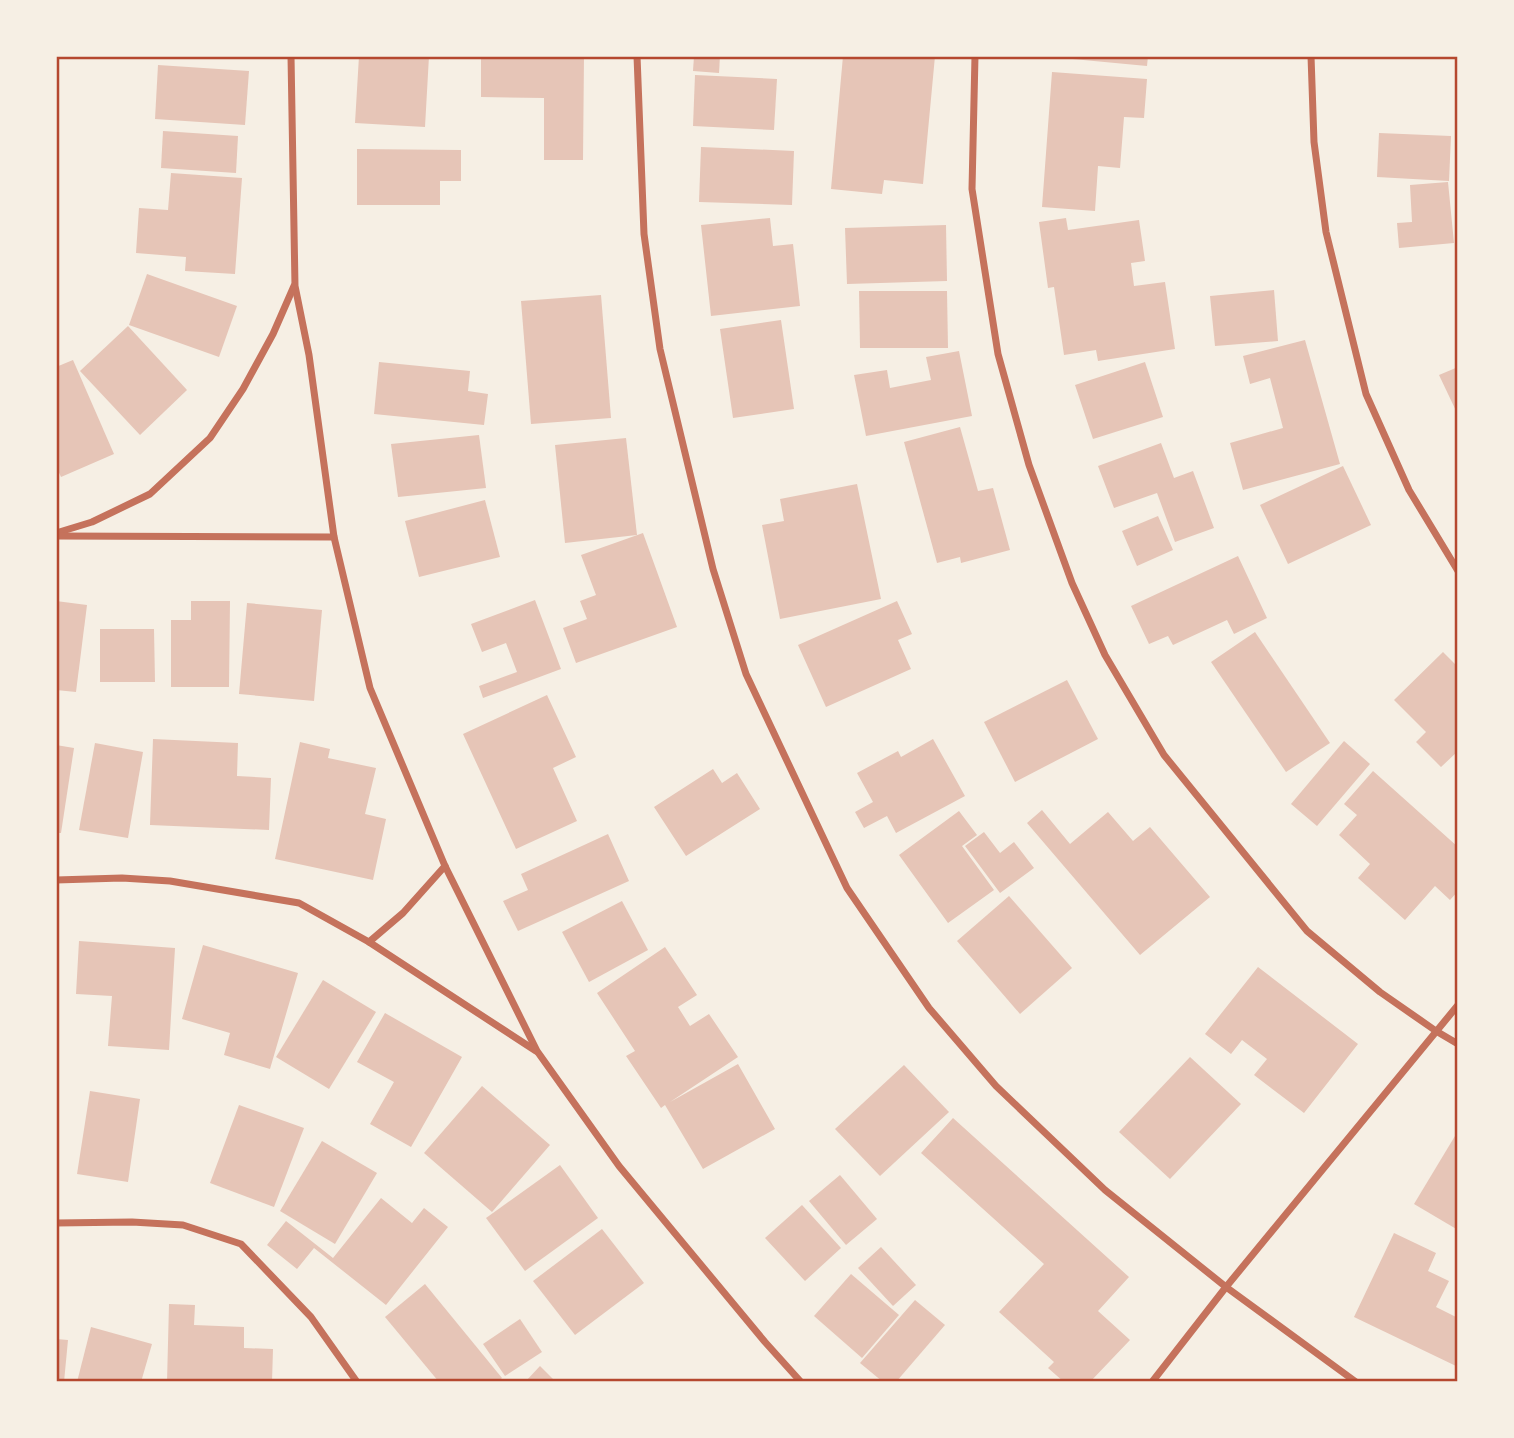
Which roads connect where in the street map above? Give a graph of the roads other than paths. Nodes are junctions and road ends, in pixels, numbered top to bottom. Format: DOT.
graph roads {
  1 [pos="291,56"];
  2 [pos="637,56"];
  3 [pos="975,56"];
  4 [pos="1311,56"];
  5 [pos="295,286"];
  6 [pos="56,534"];
  7 [pos="334,537"];
  8 [pos="1458,570"];
  9 [pos="445,866"];
  10 [pos="56,880"];
  11 [pos="369,942"];
  12 [pos="1458,1005"];
  13 [pos="1436,1031"];
  14 [pos="1458,1044"];
  15 [pos="537,1051"];
  16 [pos="56,1223"];
  17 [pos="1226,1287"];
  18 [pos="356,1382"];
  19 [pos="801,1382"];
  20 [pos="1152,1382"];
  21 [pos="1356,1382"];
  1 -- 5 [label="street"];
  2 -- 17 [label="street"];
  3 -- 13 [label="street"];
  4 -- 8 [label="street"];
  5 -- 6 [label="street"];
  5 -- 7 [label="street"];
  6 -- 7 [label="street"];
  7 -- 9 [label="street"];
  9 -- 11 [label="street"];
  9 -- 15 [label="street"];
  10 -- 11 [label="street"];
  11 -- 15 [label="street"];
  12 -- 13 [label="street"];
  13 -- 14 [label="street"];
  13 -- 17 [label="street"];
  15 -- 19 [label="street"];
  16 -- 18 [label="street"];
  17 -- 20 [label="street"];
  17 -- 21 [label="street"];
}
